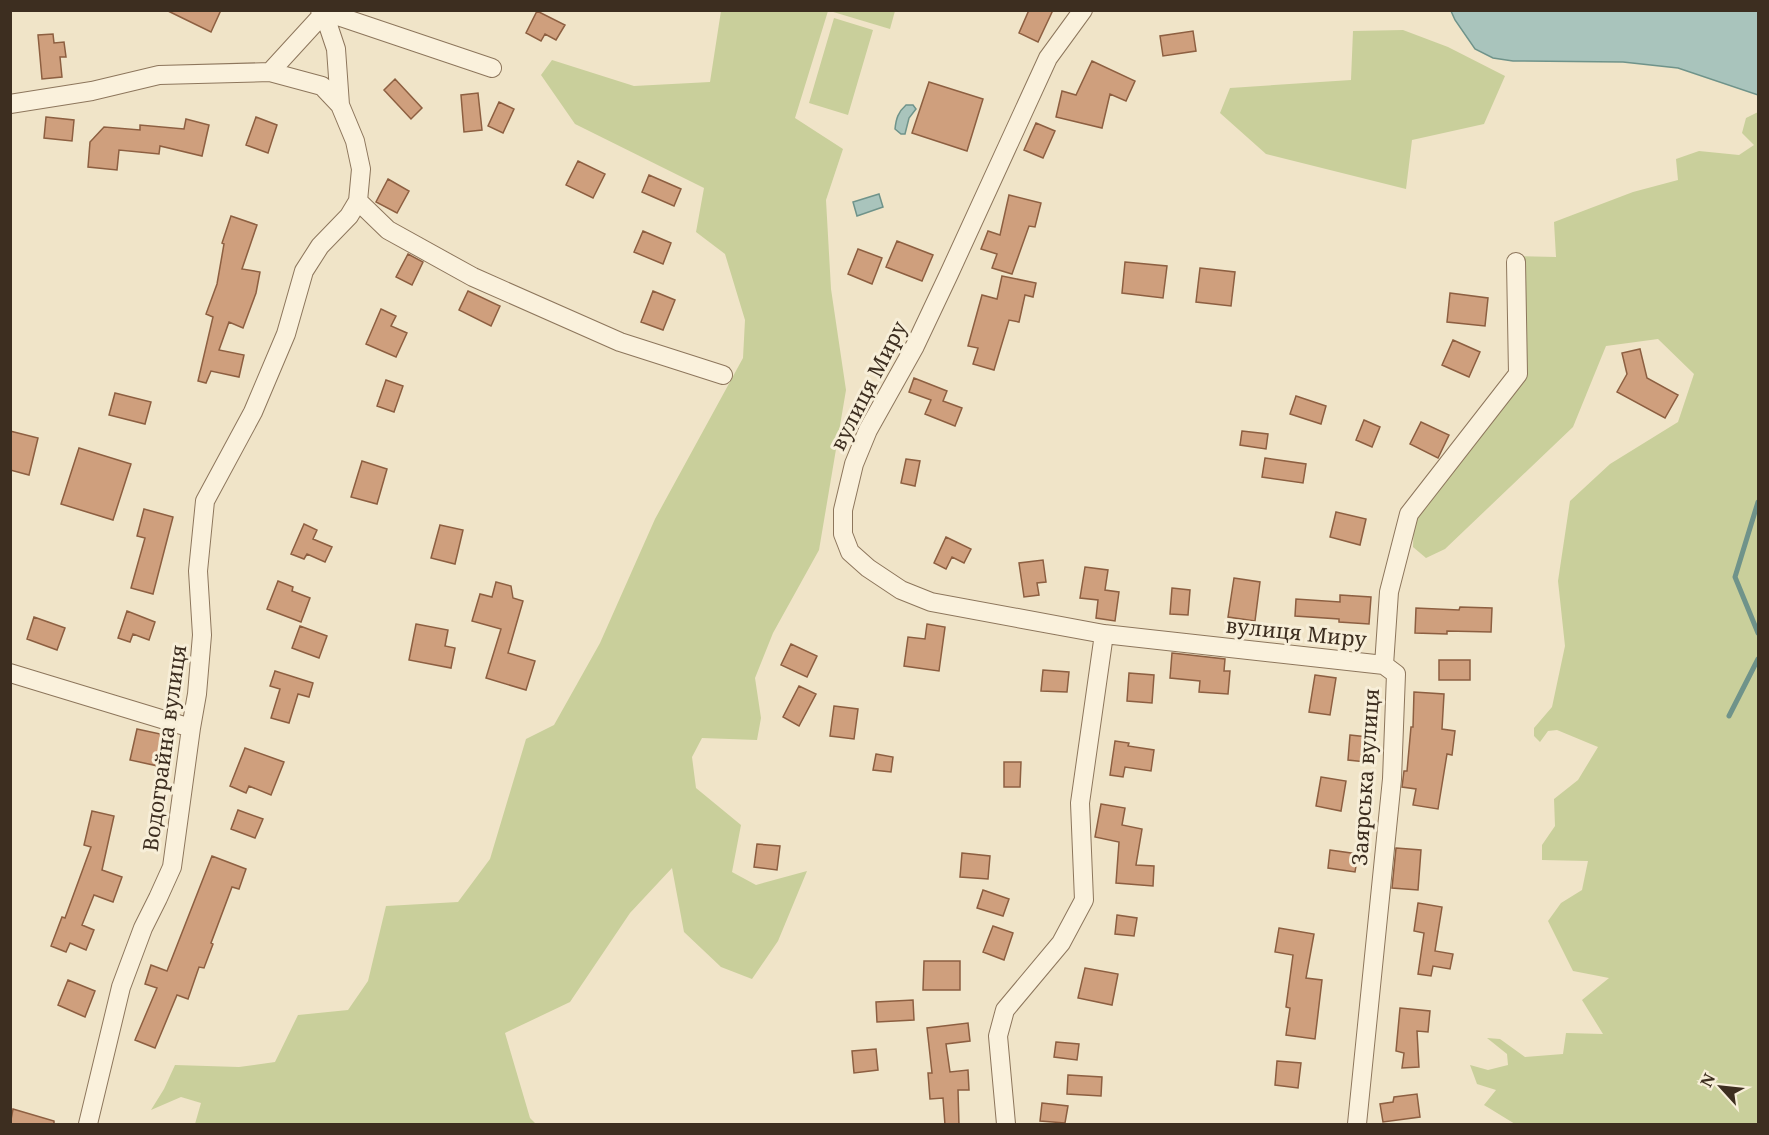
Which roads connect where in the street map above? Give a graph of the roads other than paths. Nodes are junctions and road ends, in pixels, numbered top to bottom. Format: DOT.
graph roads {
  1 [pos="1083,10"];
  2 [pos="322,12"];
  3 [pos="492,68"];
  4 [pos="270,72"];
  5 [pos="10,104"];
  6 [pos="340,105"];
  7 [pos="358,201"];
  8 [pos="1516,262"];
  9 [pos="723,375"];
  10 [pos="1104,634"];
  11 [pos="1384,665"];
  12 [pos="10,673"];
  13 [pos="191,728"];
  14 [pos="88,1125"];
  15 [pos="1006,1125"];
  16 [pos="1358,1125"];
  1 -- 10 [label="street, вулиця Миру"];
  2 -- 3 [label="street"];
  2 -- 4 [label="street"];
  2 -- 6 [label="street"];
  4 -- 5 [label="street"];
  4 -- 6 [label="street"];
  6 -- 7 [label="street"];
  7 -- 9 [label="street"];
  7 -- 13 [label="street, Водограйна вулиця"];
  8 -- 11 [label="street, Заярська вулиця"];
  10 -- 11 [label="street, вулиця Миру"];
  10 -- 15 [label="street"];
  11 -- 16 [label="street, Заярська вулиця"];
  12 -- 13 [label="street"];
  13 -- 14 [label="street, Водограйна вулиця"];
}
